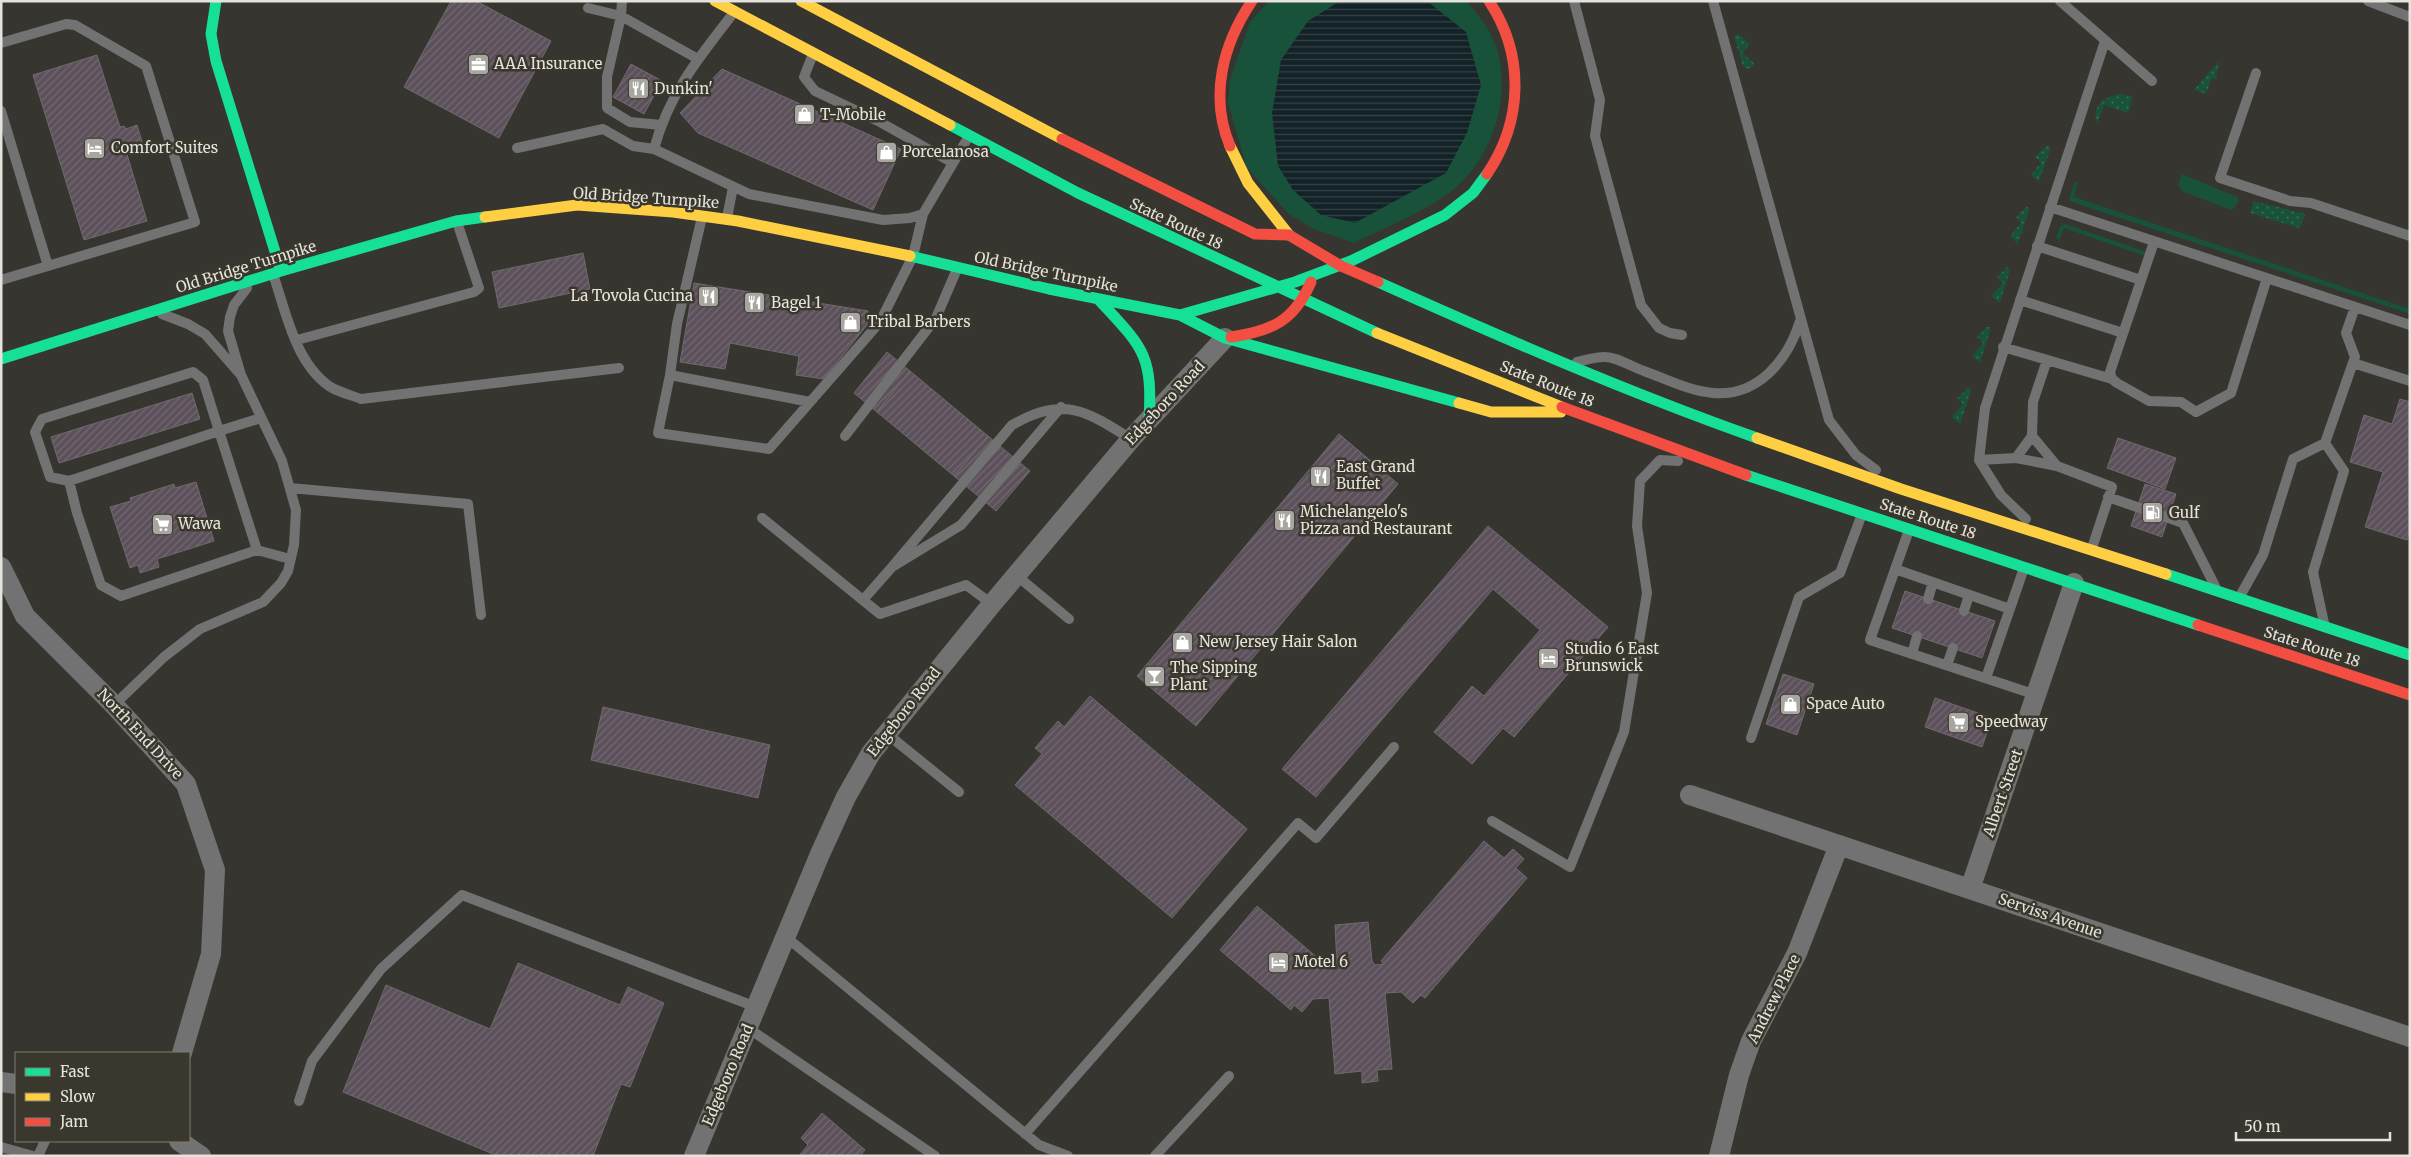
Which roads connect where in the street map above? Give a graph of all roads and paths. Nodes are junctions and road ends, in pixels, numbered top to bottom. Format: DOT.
graph roads {
  1 [pos="216,1"];
  2 [pos="622,1"];
  3 [pos="715,1"];
  4 [pos="801,1"];
  5 [pos="1252,1"];
  6 [pos="1489,1"];
  7 [pos="1574,1"];
  8 [pos="1713,1"];
  9 [pos="2060,1"];
  10 [pos="2368,1"];
  11 [pos="588,8"];
  12 [pos="735,11"];
  13 [pos="621,16"];
  14 [pos="2410,17"];
  15 [pos="2105,42"];
  16 [pos="1,43"];
  17 [pos="814,53"];
  18 [pos="698,59"];
  19 [pos="2256,73"];
  20 [pos="2152,81"];
  21 [pos="1,111"];
  22 [pos="660,125"];
  23 [pos="970,135"];
  24 [pos="517,148"];
  25 [pos="654,150"];
  26 [pos="953,163"];
  27 [pos="733,186"];
  28 [pos="2050,206"];
  29 [pos="923,214"];
  30 [pos="702,216"];
  31 [pos="727,220"];
  32 [pos="456,221"];
  33 [pos="1289,235"];
  34 [pos="2410,236"];
  35 [pos="2154,242"];
  36 [pos="2037,246"];
  37 [pos="913,256"];
  38 [pos="1311,263"];
  39 [pos="48,266"];
  40 [pos="1341,266"];
  41 [pos="957,268"];
  42 [pos="277,272"];
  43 [pos="2267,278"];
  44 [pos="1,280"];
  45 [pos="2141,280"];
  46 [pos="252,282"];
  47 [pos="1276,289"];
  48 [pos="1305,298"];
  49 [pos="1099,300"];
  50 [pos="2020,300"];
  51 [pos="2355,307"];
  52 [pos="1246,310"];
  53 [pos="154,311"];
  54 [pos="1180,315"];
  55 [pos="1800,320"];
  56 [pos="2410,324"];
  57 [pos="1227,332"];
  58 [pos="2124,333"];
  59 [pos="1682,335"];
  60 [pos="297,340"];
  61 [pos="2003,347"];
  62 [pos="1,359"];
  63 [pos="2047,360"];
  64 [pos="2353,363"];
  65 [pos="1565,365"];
  66 [pos="619,368"];
  67 [pos="241,375"];
  68 [pos="670,375"];
  69 [pos="2112,379"];
  70 [pos="2410,381"];
  71 [pos="810,402"];
  72 [pos="1061,407"];
  73 [pos="1575,412"];
  74 [pos="261,418"];
  75 [pos="1149,420"];
  76 [pos="219,432"];
  77 [pos="845,436"];
  78 [pos="2032,436"];
  79 [pos="1131,439"];
  80 [pos="2325,444"];
  81 [pos="2016,458"];
  82 [pos="1979,460"];
  83 [pos="1714,464"];
  84 [pos="2057,466"];
  85 [pos="70,481"];
  86 [pos="290,488"];
  87 [pos="1901,489"];
  88 [pos="2108,497"];
  89 [pos="1863,513"];
  90 [pos="762,518"];
  91 [pos="1910,529"];
  92 [pos="2038,531"];
  93 [pos="2092,549"];
  94 [pos="256,550"];
  95 [pos="290,559"];
  96 [pos="892,566"];
  97 [pos="1,567"];
  98 [pos="2024,567"];
  99 [pos="1896,569"];
  100 [pos="1016,575"];
  101 [pos="1933,582"];
  102 [pos="2074,583"];
  103 [pos="1,586"];
  104 [pos="2218,592"];
  105 [pos="1969,595"];
  106 [pos="2238,598"];
  107 [pos="1928,599"];
  108 [pos="863,600"];
  109 [pos="992,604"];
  110 [pos="2010,609"];
  111 [pos="1964,610"];
  112 [pos="481,615"];
  113 [pos="25,616"];
  114 [pos="1069,619"];
  115 [pos="2325,627"];
  116 [pos="1917,636"];
  117 [pos="1953,648"];
  118 [pos="1912,654"];
  119 [pos="2410,655"];
  120 [pos="1947,665"];
  121 [pos="1986,678"];
  122 [pos="2036,694"];
  123 [pos="2410,695"];
  124 [pos="114,705"];
  125 [pos="886,733"];
  126 [pos="1751,738"];
  127 [pos="1394,747"];
  128 [pos="959,792"];
  129 [pos="1690,795"];
  130 [pos="1492,821"];
  131 [pos="1839,845"];
  132 [pos="1970,889"];
  133 [pos="786,937"];
  134 [pos="756,1008"];
  135 [pos="748,1028"];
  136 [pos="2410,1037"];
  137 [pos="182,1052"];
  138 [pos="1229,1076"];
  139 [pos="1,1082"];
  140 [pos="15,1084"];
  141 [pos="299,1101"];
  142 [pos="1025,1134"];
  143 [pos="45,1142"];
  144 [pos="180,1142"];
  145 [pos="1,1147"];
  146 [pos="199,1155"];
  147 [pos="33,1156"];
  148 [pos="38,1156"];
  149 [pos="694,1156"];
  150 [pos="936,1156"];
  151 [pos="1068,1156"];
  152 [pos="1155,1156"];
  153 [pos="1719,1156"];
  1 -- 42 [label="main road"];
  2 -- 13 [label="lane"];
  3 -- 12 [label="main road, State Route 18"];
  4 -- 33 [label="main road, State Route 18"];
  5 -- 33 [label="main road"];
  6 -- 40 [label="main road"];
  7 -- 59 [label="lane"];
  8 -- 55 [label="lane"];
  9 -- 15 [label="lane"];
  10 -- 14 [label="lane"];
  11 -- 13 [label="lane"];
  12 -- 17 [label="main road, State Route 18"];
  12 -- 18 [label="lane"];
  13 -- 18 [label="lane"];
  13 -- 22 [label="lane"];
  15 -- 20 [label="lane"];
  15 -- 28 [label="lane"];
  16 -- 39 [label="lane"];
  17 -- 23 [label="main road, State Route 18"];
  17 -- 26 [label="lane"];
  18 -- 22 [label="lane"];
  19 -- 34 [label="lane"];
  21 -- 39 [label="lane"];
  22 -- 25 [label="lane"];
  23 -- 26 [label="lane"];
  23 -- 47 [label="main road, State Route 18"];
  24 -- 25 [label="lane"];
  25 -- 27 [label="lane"];
  26 -- 29 [label="lane"];
  27 -- 29 [label="lane"];
  27 -- 31 [label="lane"];
  28 -- 35 [label="lane"];
  28 -- 36 [label="lane"];
  29 -- 37 [label="lane"];
  30 -- 31 [label="main road, Old Bridge Turnpike"];
  30 -- 32 [label="main road, Old Bridge Turnpike"];
  30 -- 68 [label="lane"];
  31 -- 37 [label="main road, Old Bridge Turnpike"];
  32 -- 42 [label="main road, Old Bridge Turnpike"];
  32 -- 60 [label="lane"];
  33 -- 38 [label="main road, State Route 18"];
  35 -- 43 [label="lane"];
  35 -- 45 [label="lane"];
  36 -- 45 [label="lane"];
  36 -- 50 [label="lane"];
  37 -- 41 [label="main road, Old Bridge Turnpike"];
  37 -- 71 [label="lane"];
  38 -- 40 [label="main road, State Route 18"];
  38 -- 40 [label="main road"];
  38 -- 47 [label="main road"];
  38 -- 48 [label="main road"];
  39 -- 44 [label="lane"];
  40 -- 65 [label="main road, State Route 18"];
  41 -- 49 [label="main road, Old Bridge Turnpike"];
  41 -- 77 [label="lane"];
  42 -- 46 [label="main road, Old Bridge Turnpike"];
  42 -- 60 [label="lane"];
  43 -- 51 [label="lane"];
  43 -- 69 [label="lane"];
  45 -- 58 [label="lane"];
  46 -- 53 [label="main road, Old Bridge Turnpike"];
  46 -- 67 [label="lane"];
  47 -- 48 [label="main road, State Route 18"];
  47 -- 52 [label="main road"];
  47 -- 54 [label="main road"];
  48 -- 57 [label="main road"];
  48 -- 73 [label="main road, State Route 18"];
  49 -- 54 [label="main road, Old Bridge Turnpike"];
  49 -- 75 [label="main road"];
  50 -- 58 [label="lane"];
  50 -- 61 [label="lane"];
  51 -- 56 [label="lane"];
  51 -- 64 [label="lane"];
  53 -- 62 [label="main road, Old Bridge Turnpike"];
  53 -- 67 [label="lane"];
  54 -- 57 [label="main road"];
  55 -- 65 [label="lane"];
  55 -- 87 [label="lane"];
  57 -- 73 [label="main road"];
  57 -- 75 [label="street, Edgeboro Road"];
  58 -- 69 [label="lane"];
  60 -- 66 [label="lane"];
  61 -- 63 [label="lane"];
  61 -- 82 [label="lane"];
  63 -- 69 [label="lane"];
  63 -- 78 [label="lane"];
  64 -- 70 [label="lane"];
  64 -- 80 [label="lane"];
  65 -- 87 [label="main road, State Route 18"];
  67 -- 74 [label="lane"];
  68 -- 71 [label="lane"];
  68 -- 71 [label="lane"];
  72 -- 79 [label="lane"];
  72 -- 96 [label="lane"];
  72 -- 96 [label="lane"];
  73 -- 83 [label="main road, State Route 18"];
  74 -- 76 [label="lane"];
  74 -- 86 [label="lane"];
  75 -- 79 [label="street, Edgeboro Road"];
  76 -- 85 [label="lane"];
  76 -- 85 [label="lane"];
  76 -- 94 [label="lane"];
  78 -- 81 [label="lane"];
  78 -- 84 [label="lane"];
  79 -- 100 [label="street, Edgeboro Road"];
  80 -- 106 [label="lane"];
  80 -- 115 [label="lane"];
  81 -- 82 [label="lane"];
  81 -- 84 [label="lane"];
  82 -- 92 [label="lane"];
  83 -- 89 [label="main road, State Route 18"];
  83 -- 130 [label="lane"];
  84 -- 88 [label="lane"];
  85 -- 94 [label="lane"];
  86 -- 95 [label="lane"];
  86 -- 112 [label="lane"];
  87 -- 92 [label="main road, State Route 18"];
  88 -- 93 [label="lane"];
  88 -- 104 [label="lane"];
  89 -- 91 [label="main road, State Route 18"];
  89 -- 126 [label="lane"];
  90 -- 108 [label="lane"];
  91 -- 98 [label="main road, State Route 18"];
  91 -- 99 [label="lane"];
  92 -- 93 [label="main road, State Route 18"];
  93 -- 104 [label="main road, State Route 18"];
  94 -- 95 [label="lane"];
  95 -- 124 [label="lane"];
  96 -- 108 [label="lane"];
  97 -- 113 [label="street, North End Drive"];
  98 -- 102 [label="main road, State Route 18"];
  98 -- 110 [label="lane"];
  99 -- 101 [label="lane"];
  99 -- 118 [label="lane"];
  100 -- 109 [label="street, Edgeboro Road"];
  100 -- 114 [label="lane"];
  101 -- 105 [label="lane"];
  101 -- 107 [label="lane"];
  102 -- 122 [label="street, Albert Street"];
  102 -- 123 [label="main road, State Route 18"];
  103 -- 113 [label="street, North End Drive"];
  104 -- 106 [label="main road, State Route 18"];
  105 -- 110 [label="lane"];
  105 -- 111 [label="lane"];
  106 -- 115 [label="main road, State Route 18"];
  108 -- 109 [label="lane"];
  109 -- 125 [label="street, Edgeboro Road"];
  110 -- 121 [label="lane"];
  113 -- 124 [label="street, North End Drive"];
  115 -- 119 [label="main road, State Route 18"];
  116 -- 118 [label="lane"];
  117 -- 120 [label="lane"];
  118 -- 120 [label="lane"];
  120 -- 121 [label="lane"];
  121 -- 122 [label="lane"];
  122 -- 132 [label="street, Albert Street"];
  124 -- 137 [label="street, North End Drive"];
  125 -- 128 [label="lane"];
  125 -- 133 [label="street, Edgeboro Road"];
  127 -- 142 [label="lane"];
  129 -- 131 [label="street, Serviss Avenue"];
  131 -- 132 [label="street, Serviss Avenue"];
  131 -- 153 [label="street, Andrew Place"];
  132 -- 136 [label="street, Serviss Avenue"];
  133 -- 134 [label="street, Edgeboro Road"];
  133 -- 142 [label="lane"];
  134 -- 135 [label="street, Edgeboro Road"];
  134 -- 141 [label="lane"];
  135 -- 149 [label="street, Edgeboro Road"];
  135 -- 150 [label="lane"];
  138 -- 152 [label="lane"];
  139 -- 140 [label="street"];
  142 -- 151 [label="lane"];
  143 -- 148 [label="lane"];
  144 -- 146 [label="street"];
  145 -- 147 [label="lane"];
}
